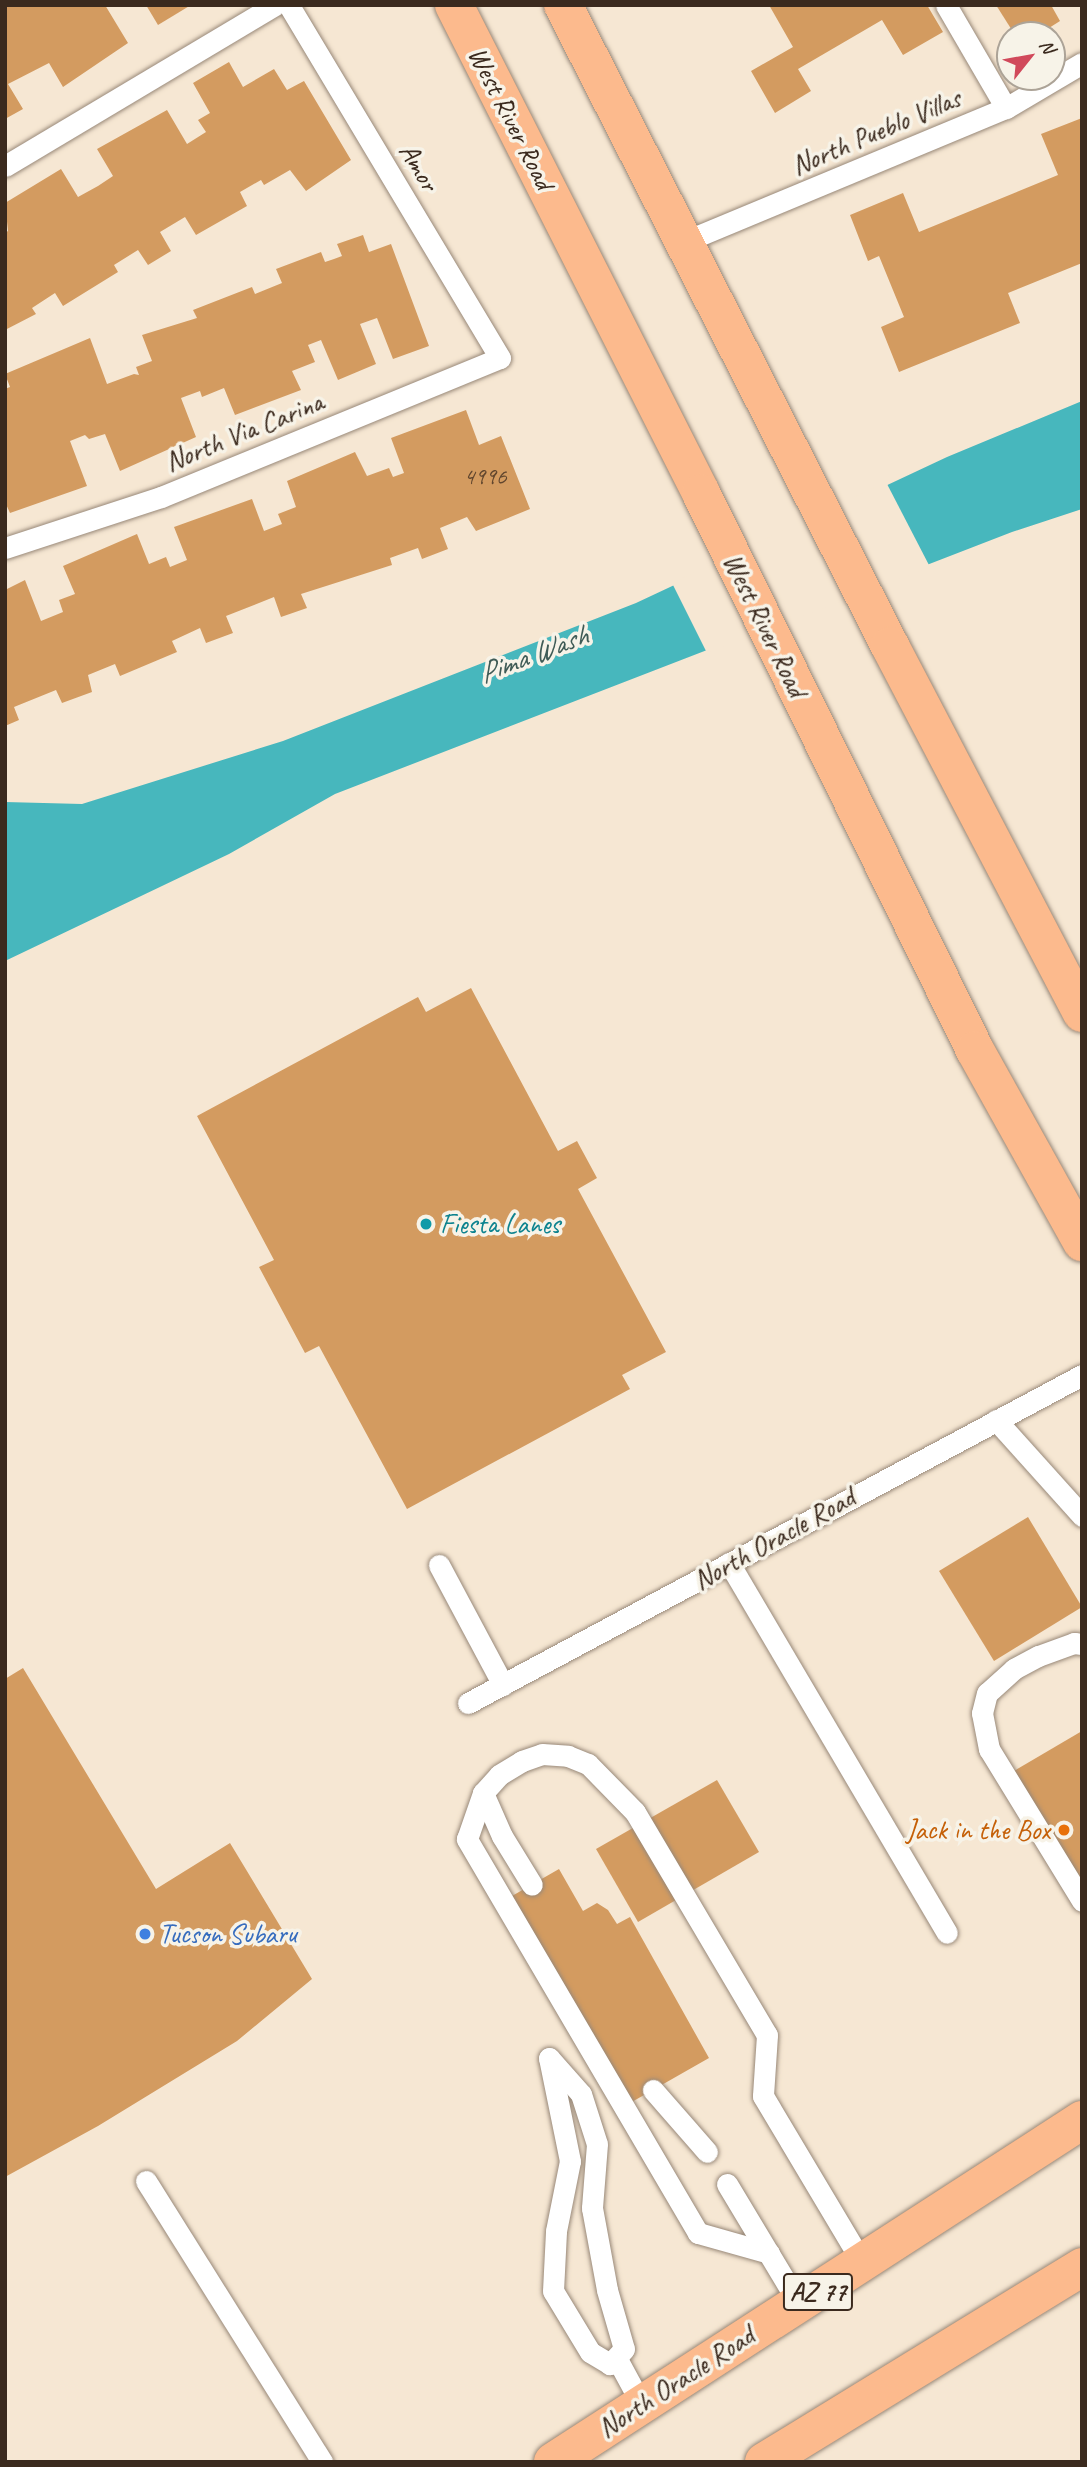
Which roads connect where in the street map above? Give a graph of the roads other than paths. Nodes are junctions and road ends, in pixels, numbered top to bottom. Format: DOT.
graph roads {
  1 [pos="275,5"];
  2 [pos="289,5"];
  3 [pos="454,5"];
  4 [pos="563,5"];
  5 [pos="946,5"];
  6 [pos="1082,63"];
  7 [pos="1006,108"];
  8 [pos="5,166"];
  9 [pos="686,242"];
  10 [pos="500,358"];
  11 [pos="5,548"];
  12 [pos="1082,1013"];
  13 [pos="1082,1241"];
  14 [pos="1082,1375"];
  15 [pos="996,1420"];
  16 [pos="1082,1516"];
  17 [pos="729,1563"];
  18 [pos="439,1565"];
  19 [pos="1082,1644"];
  20 [pos="503,1685"];
  21 [pos="468,1703"];
  22 [pos="483,1793"];
  23 [pos="532,1885"];
  24 [pos="1082,1901"];
  25 [pos="947,1933"];
  26 [pos="653,2090"];
  27 [pos="1082,2120"];
  28 [pos="707,2152"];
  29 [pos="146,2181"];
  30 [pos="727,2184"];
  31 [pos="769,2253"];
  32 [pos="863,2264"];
  33 [pos="1082,2267"];
  34 [pos="799,2304"];
  35 [pos="617,2359"];
  36 [pos="642,2405"];
  37 [pos="322,2462"];
  38 [pos="553,2462"];
  39 [pos="764,2462"];
  1 -- 8 [label="lane"];
  2 -- 10 [label="lane, Amor"];
  3 -- 13 [label="main road, West River Road"];
  4 -- 9 [label="main road"];
  5 -- 7 [label="lane"];
  6 -- 7 [label="lane, North Pueblo Villas"];
  7 -- 9 [label="lane, North Pueblo Villas"];
  9 -- 12 [label="main road"];
  10 -- 11 [label="lane, North Via Carina"];
  14 -- 15 [label="lane, North Oracle Road"];
  15 -- 16 [label="lane"];
  15 -- 17 [label="lane, North Oracle Road"];
  17 -- 20 [label="lane, North Oracle Road"];
  17 -- 25 [label="lane"];
  18 -- 20 [label="lane"];
  19 -- 24 [label="lane"];
  20 -- 21 [label="lane, North Oracle Road"];
  22 -- 23 [label="lane"];
  22 -- 31 [label="lane"];
  22 -- 32 [label="lane"];
  26 -- 28 [label="lane"];
  27 -- 32 [label="main road, North Oracle Road / AZ 77"];
  29 -- 37 [label="lane"];
  30 -- 31 [label="lane"];
  31 -- 34 [label="lane"];
  32 -- 34 [label="main road, North Oracle Road / AZ 77"];
  33 -- 39 [label="main road"];
  34 -- 36 [label="main road, North Oracle Road / AZ 77"];
  35 -- 35 [label="lane"];
  35 -- 36 [label="lane"];
  36 -- 38 [label="main road, North Oracle Road / AZ 77"];
}
